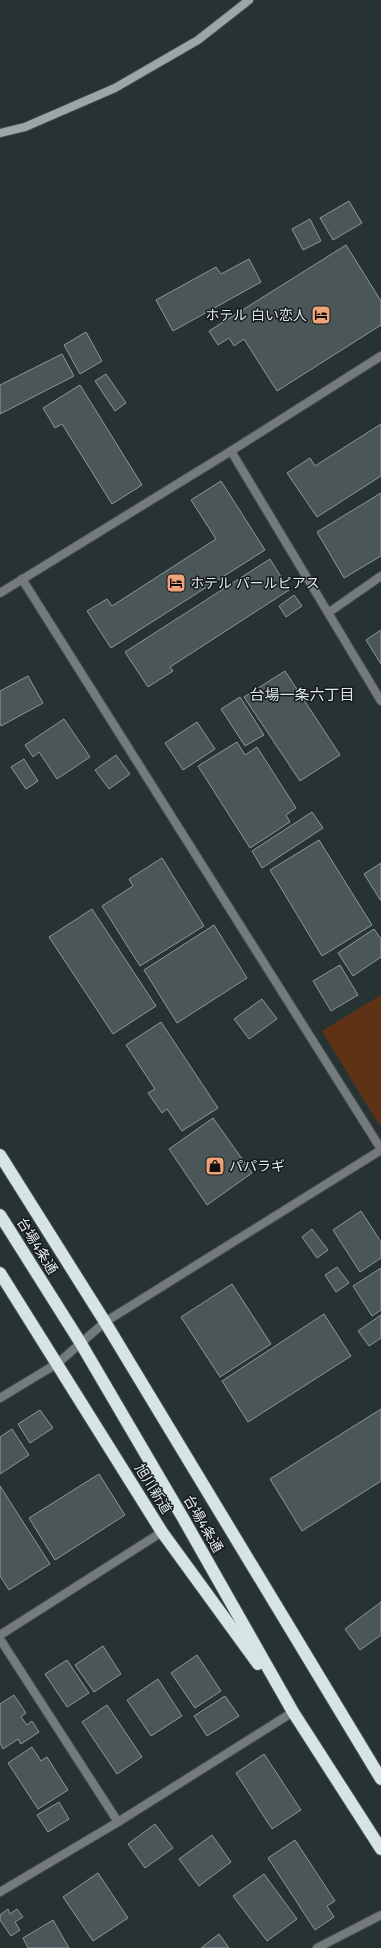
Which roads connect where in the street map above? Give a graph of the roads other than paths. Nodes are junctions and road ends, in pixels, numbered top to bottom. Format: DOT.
graph roads {
  1 [pos="249,0"];
  2 [pos="0,133"];
  3 [pos="381,356"];
  4 [pos="231,450"];
  5 [pos="381,576"];
  6 [pos="22,579"];
  7 [pos="0,593"];
  8 [pos="328,613"];
  9 [pos="381,701"];
  10 [pos="381,1150"];
  11 [pos="0,1155"];
  12 [pos="0,1214"];
  13 [pos="0,1273"];
  14 [pos="106,1322"];
  15 [pos="80,1342"];
  16 [pos="58,1363"];
  17 [pos="0,1398"];
  18 [pos="162,1532"];
  19 [pos="0,1635"];
  20 [pos="0,1639"];
  21 [pos="293,1712"];
  22 [pos="381,1778"];
  23 [pos="118,1822"];
  24 [pos="381,1849"];
  25 [pos="0,1892"];
  26 [pos="381,1915"];
  27 [pos="317,1948"];
  1 -- 2 [label="street"];
  3 -- 4 [label="street"];
  4 -- 6 [label="street"];
  4 -- 8 [label="street"];
  5 -- 8 [label="street"];
  6 -- 7 [label="street"];
  6 -- 10 [label="street"];
  8 -- 9 [label="street"];
  10 -- 14 [label="street"];
  11 -- 14 [label="highway, 台場4条通"];
  12 -- 15 [label="highway, 台場4条通"];
  13 -- 16 [label="highway, 旭川新道"];
  14 -- 15 [label="street"];
  14 -- 22 [label="highway, 台場4条通"];
  15 -- 16 [label="street"];
  15 -- 21 [label="highway, 台場4条通"];
  16 -- 17 [label="street"];
  16 -- 18 [label="highway, 旭川新道"];
  18 -- 19 [label="street"];
  18 -- 21 [label="highway, 旭川新道"];
  20 -- 23 [label="street"];
  21 -- 23 [label="street"];
  21 -- 24 [label="highway, 台場4条通"];
  23 -- 25 [label="street"];
  26 -- 27 [label="street"];
}
